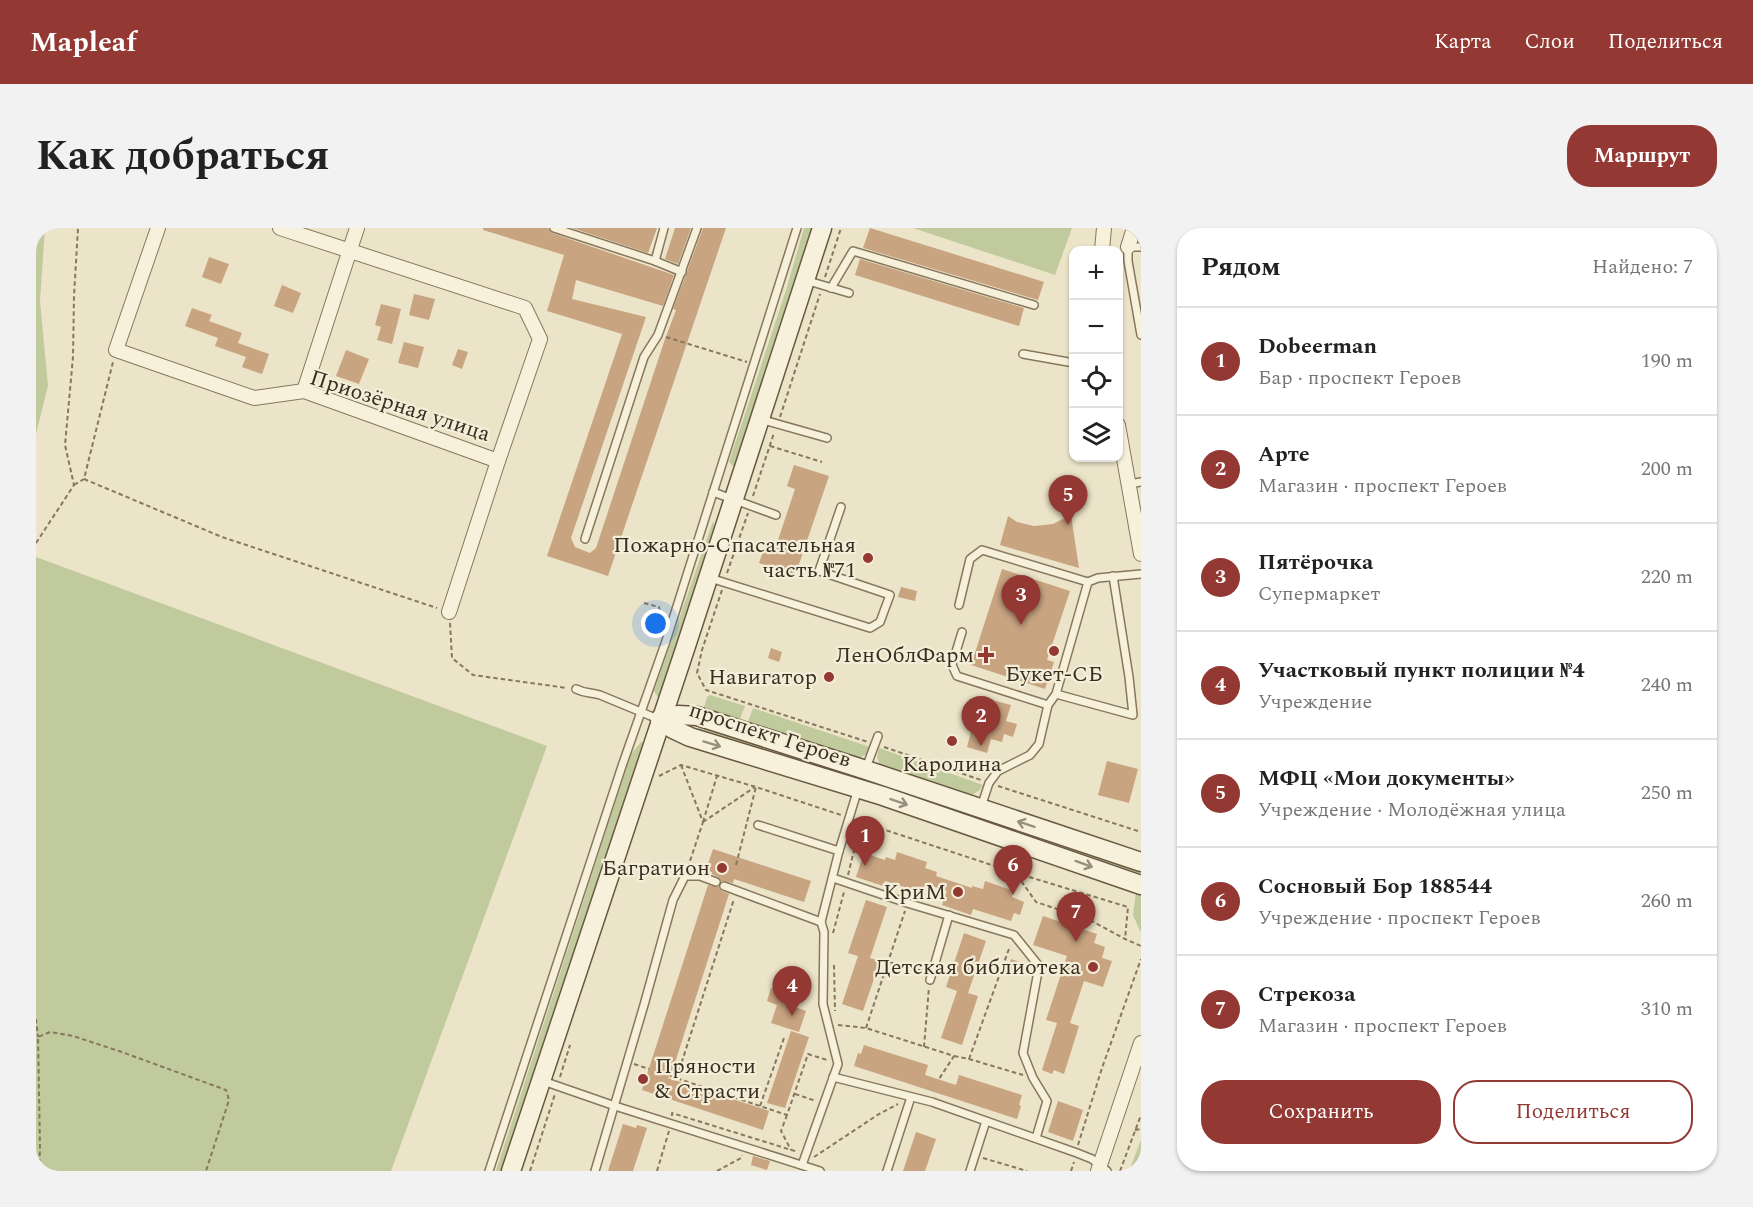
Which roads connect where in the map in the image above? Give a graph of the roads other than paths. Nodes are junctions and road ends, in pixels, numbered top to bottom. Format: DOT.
graph roads {
  1 [pos="158,228"];
  2 [pos="280,228"];
  3 [pos="357,228"];
  4 [pos="554,228"];
  5 [pos="664,228"];
  6 [pos="697,228"];
  7 [pos="797,228"];
  8 [pos="822,228"];
  9 [pos="1104,228"];
  10 [pos="1134,228"];
  11 [pos="1102,246"];
  12 [pos="1135,247"];
  13 [pos="351,251"];
  14 [pos="655,261"];
  15 [pos="682,272"];
  16 [pos="814,282"];
  17 [pos="831,288"];
  18 [pos="849,293"];
  19 [pos="1034,305"];
  20 [pos="1141,335"];
  21 [pos="1023,354"];
  22 [pos="1069,362"];
  23 [pos="304,391"];
  24 [pos="759,419"];
  25 [pos="826,438"];
  26 [pos="1123,440"];
  27 [pos="498,461"];
  28 [pos="1135,483"];
  29 [pos="713,492"];
  30 [pos="733,499"];
  31 [pos="841,507"];
  32 [pos="776,514"];
  33 [pos="585,539"];
  34 [pos="1141,554"];
  35 [pos="1141,574"];
  36 [pos="1113,576"];
  37 [pos="716,579"];
  38 [pos="1088,582"];
  39 [pos="959,605"];
  40 [pos="449,612"];
  41 [pos="962,632"];
  42 [pos="576,689"];
  43 [pos="1056,694"];
  44 [pos="1048,705"];
  45 [pos="642,712"];
  46 [pos="660,719"];
  47 [pos="878,736"];
  48 [pos="866,770"];
  49 [pos="858,789"];
  50 [pos="980,809"];
  51 [pos="758,825"];
  52 [pos="839,851"];
  53 [pos="1141,862"];
  54 [pos="833,878"];
  55 [pos="716,882"];
  56 [pos="1141,885"];
  57 [pos="724,886"];
  58 [pos="949,915"];
  59 [pos="821,922"];
  60 [pos="931,977"];
  61 [pos="1141,1043"];
  62 [pos="833,1077"];
  63 [pos="541,1080"];
  64 [pos="911,1097"];
  65 [pos="615,1106"];
  66 [pos="986,1121"];
  67 [pos="1036,1138"];
  68 [pos="802,1165"];
  69 [pos="1102,1170"];
  70 [pos="489,1171"];
  71 [pos="511,1171"];
  72 [pos="595,1171"];
  73 [pos="820,1171"];
  74 [pos="887,1171"];
  75 [pos="970,1171"];
  1 -- 23 [label="street, Приозёрная улица"];
  2 -- 13 [label="street"];
  3 -- 13 [label="street"];
  4 -- 14 [label="lane"];
  5 -- 14 [label="lane"];
  6 -- 15 [label="lane"];
  7 -- 29 [label="lane"];
  8 -- 16 [label="main road"];
  9 -- 11 [label="street"];
  10 -- 12 [label="street"];
  12 -- 20 [label="lane"];
  13 -- 23 [label="street"];
  13 -- 27 [label="street"];
  14 -- 15 [label="lane"];
  15 -- 33 [label="lane"];
  16 -- 17 [label="lane"];
  16 -- 24 [label="main road"];
  17 -- 18 [label="lane"];
  17 -- 19 [label="lane"];
  21 -- 22 [label="lane"];
  23 -- 27 [label="street, Приозёрная улица"];
  24 -- 25 [label="lane"];
  24 -- 30 [label="main road"];
  26 -- 28 [label="street"];
  27 -- 40 [label="street"];
  28 -- 34 [label="street"];
  29 -- 30 [label="lane"];
  29 -- 45 [label="lane"];
  30 -- 32 [label="lane"];
  30 -- 37 [label="main road"];
  31 -- 37 [label="lane"];
  35 -- 36 [label="lane"];
  36 -- 38 [label="lane"];
  36 -- 43 [label="lane"];
  37 -- 46 [label="main road"];
  38 -- 39 [label="lane"];
  38 -- 43 [label="lane"];
  41 -- 44 [label="lane"];
  42 -- 45 [label="lane"];
  43 -- 44 [label="lane"];
  44 -- 50 [label="lane"];
  45 -- 46 [label="lane"];
  45 -- 70 [label="lane"];
  46 -- 48 [label="main road, проспект Героев"];
  46 -- 49 [label="main road, проспект Героев, one-way"];
  46 -- 63 [label="main road"];
  47 -- 48 [label="lane"];
  48 -- 50 [label="main road, проспект Героев"];
  49 -- 52 [label="lane"];
  49 -- 56 [label="main road, проспект Героев, one-way"];
  53 -- 50 [label="main road, проспект Героев, one-way"];
  51 -- 52 [label="lane"];
  52 -- 54 [label="lane"];
  54 -- 58 [label="lane"];
  54 -- 59 [label="lane"];
  55 -- 65 [label="lane"];
  57 -- 59 [label="lane"];
  58 -- 60 [label="lane"];
  58 -- 67 [label="lane"];
  59 -- 62 [label="lane"];
  61 -- 69 [label="street"];
  62 -- 64 [label="lane"];
  62 -- 68 [label="lane"];
  63 -- 65 [label="lane"];
  63 -- 71 [label="main road"];
  64 -- 66 [label="lane"];
  64 -- 74 [label="lane"];
  65 -- 68 [label="lane"];
  65 -- 72 [label="lane"];
  66 -- 67 [label="lane"];
  66 -- 75 [label="lane"];
  67 -- 69 [label="lane"];
  68 -- 73 [label="lane"];
}
